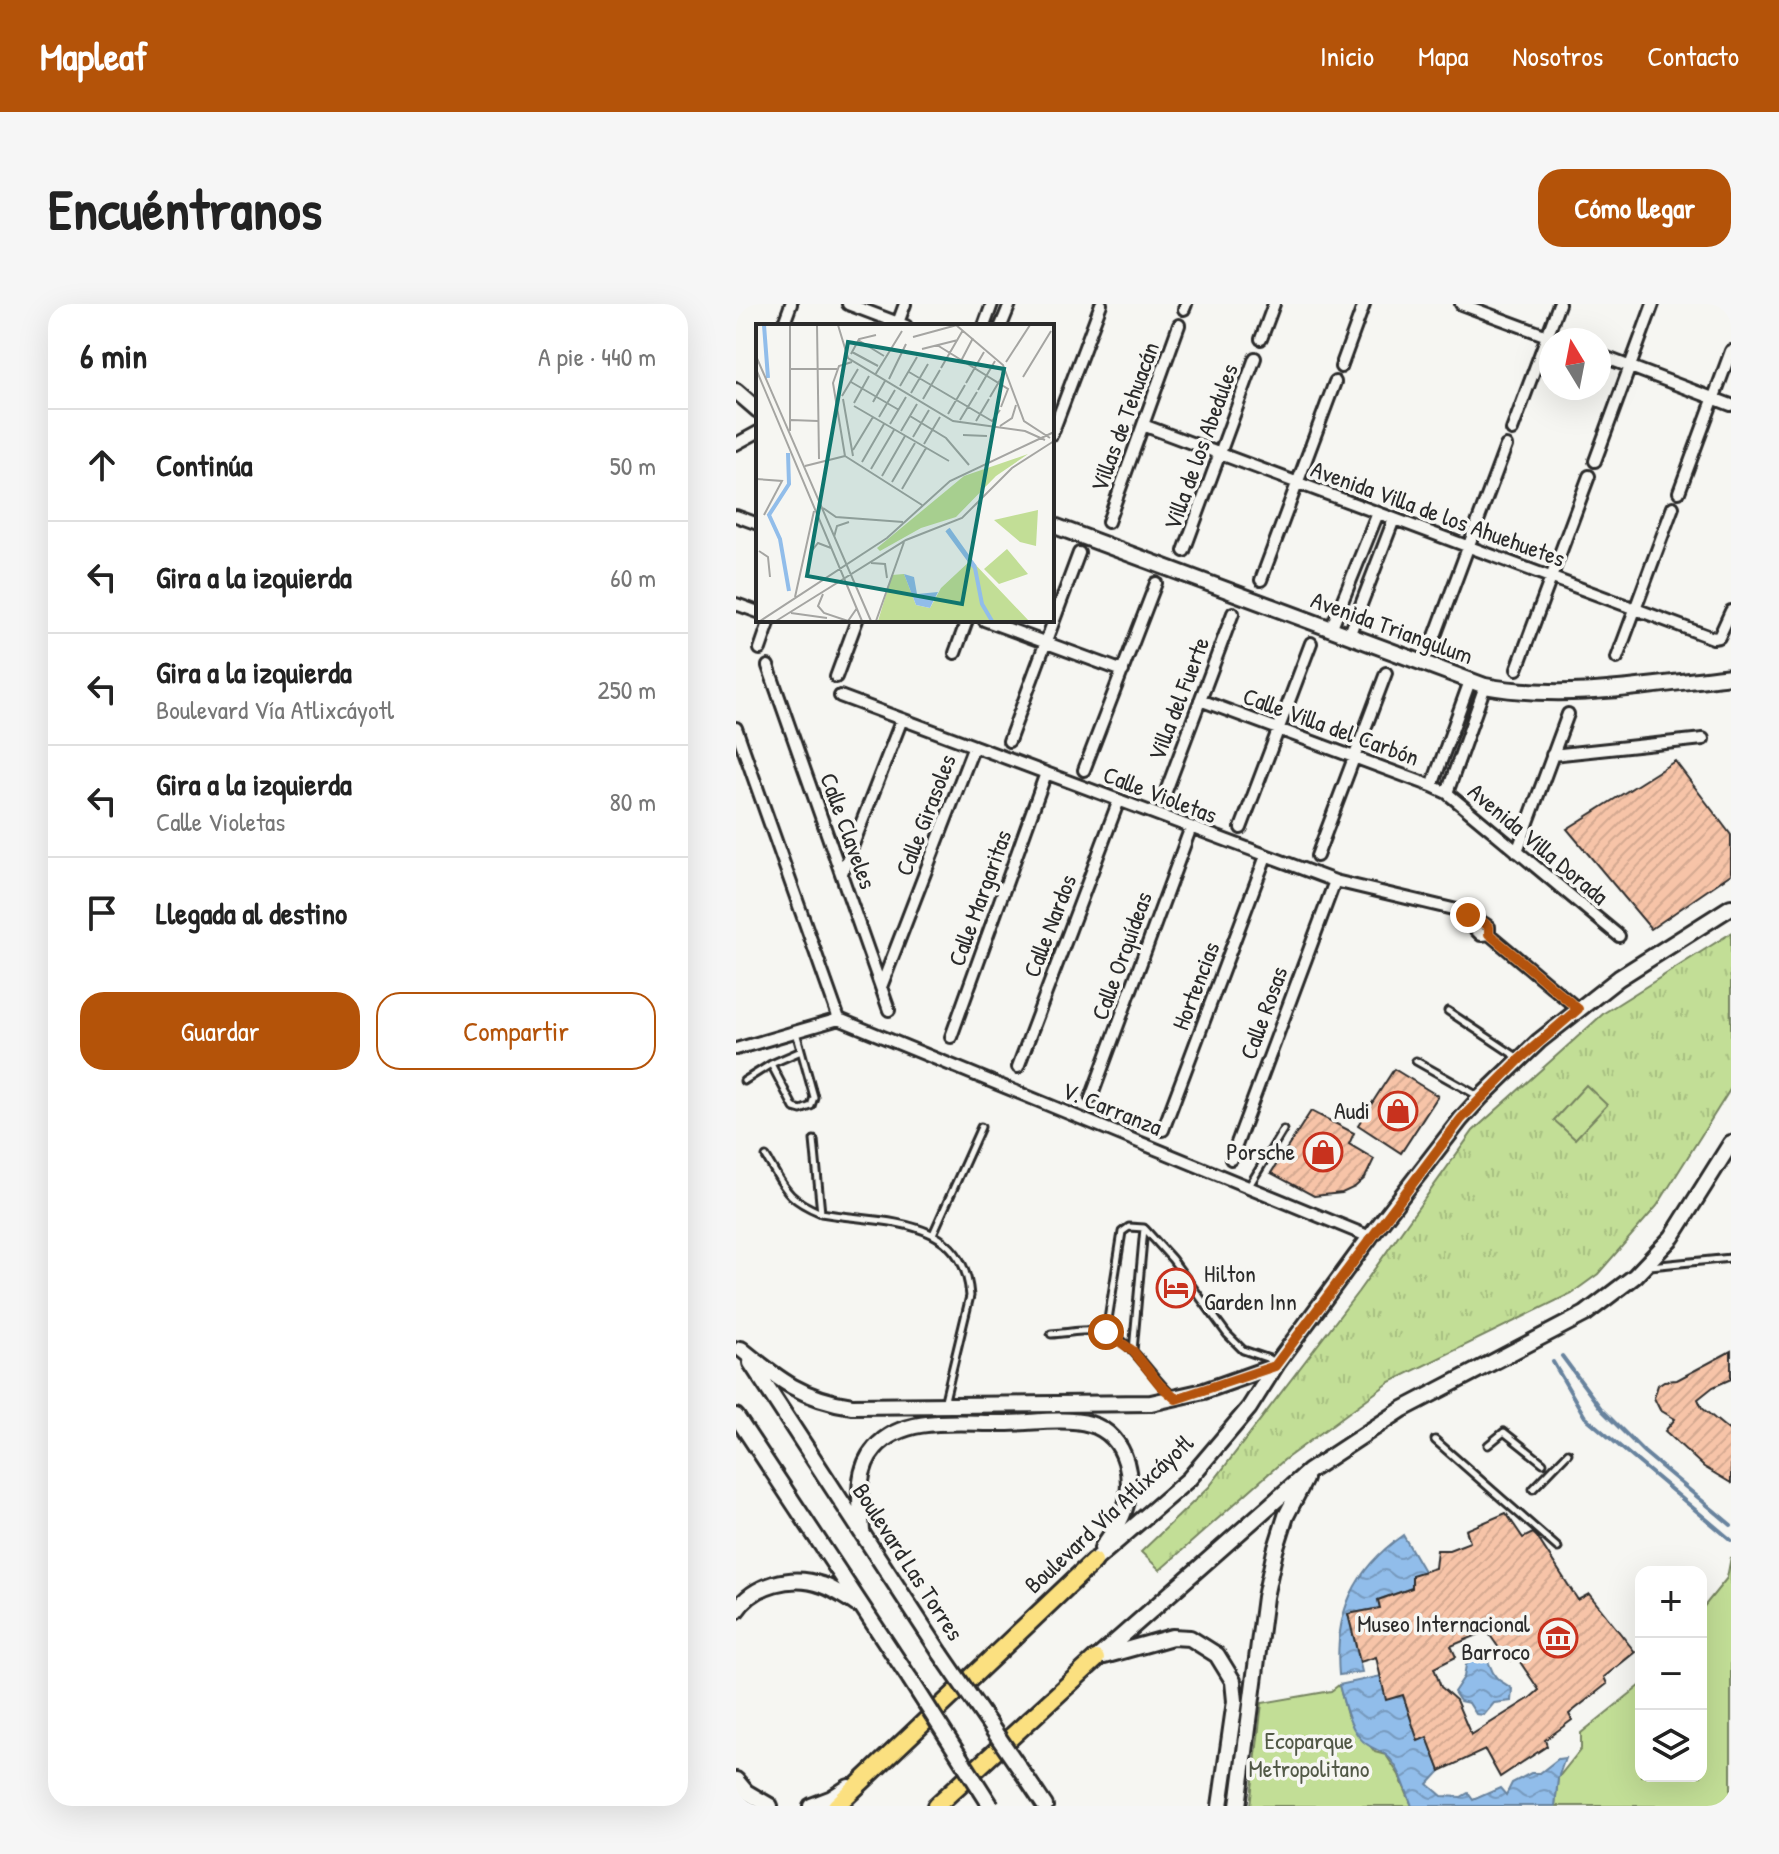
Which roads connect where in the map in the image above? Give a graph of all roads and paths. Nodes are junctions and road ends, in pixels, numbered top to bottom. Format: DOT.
graph roads {
  1 [pos="791,304"];
  2 [pos="848,304"];
  3 [pos="905,304"];
  4 [pos="992,304"];
  5 [pos="1010,304"];
  6 [pos="1101,304"];
  7 [pos="1274,304"];
  8 [pos="1364,304"];
  9 [pos="1559,304"];
  10 [pos="1653,304"];
  11 [pos="1466,305"];
  12 [pos="784,324"];
  13 [pos="902,324"];
  14 [pos="985,324"];
  15 [pos="1002,324"];
  16 [pos="1179,325"];
  17 [pos="1554,328"];
  18 [pos="1539,333"];
  19 [pos="1261,339"];
  20 [pos="1731,351"];
  21 [pos="1255,358"];
  22 [pos="1611,360"];
  23 [pos="1341,367"];
  24 [pos="1630,367"];
  25 [pos="1539,368"];
  26 [pos="1335,382"];
  27 [pos="736,391"];
  28 [pos="1054,393"];
  29 [pos="1066,397"];
  30 [pos="1714,398"];
  31 [pos="1731,405"];
  32 [pos="756,408"];
  33 [pos="1143,425"];
  34 [pos="1054,429"];
  35 [pos="1512,430"];
  36 [pos="756,433"];
  37 [pos="736,444"];
  38 [pos="1506,446"];
  39 [pos="1220,454"];
  40 [pos="1595,461"];
  41 [pos="1589,476"];
  42 [pos="1298,483"];
  43 [pos="1679,492"];
  44 [pos="1673,507"];
  45 [pos="1378,513"];
  46 [pos="736,516"];
  47 [pos="1394,519"];
  48 [pos="1108,522"];
  49 [pos="756,523"];
  50 [pos="1054,526"];
  51 [pos="1469,546"];
  52 [pos="1184,551"];
  53 [pos="1079,553"];
  54 [pos="1551,577"];
  55 [pos="1261,580"];
  56 [pos="1156,583"];
  57 [pos="736,604"];
  58 [pos="1636,608"];
  59 [pos="756,611"];
  60 [pos="1731,611"];
  61 [pos="1233,613"];
  62 [pos="1054,619"];
  63 [pos="769,622"];
  64 [pos="856,622"];
  65 [pos="966,622"];
  66 [pos="989,622"];
  67 [pos="1053,622"];
  68 [pos="1331,629"];
  69 [pos="1349,636"];
  70 [pos="1045,643"];
  71 [pos="1311,643"];
  72 [pos="1432,644"];
  73 [pos="760,649"];
  74 [pos="955,653"];
  75 [pos="1617,658"];
  76 [pos="768,666"];
  77 [pos="1517,669"];
  78 [pos="1123,671"];
  79 [pos="1386,673"];
  80 [pos="1731,676"];
  81 [pos="836,677"];
  82 [pos="1470,681"];
  83 [pos="1485,686"];
  84 [pos="840,696"];
  85 [pos="1200,700"];
  86 [pos="1568,714"];
  87 [pos="902,719"];
  88 [pos="736,728"];
  89 [pos="1279,729"];
  90 [pos="1703,739"];
  91 [pos="1009,741"];
  92 [pos="974,746"];
  93 [pos="1552,755"];
  94 [pos="1354,757"];
  95 [pos="1084,770"];
  96 [pos="1046,773"];
  97 [pos="1432,786"];
  98 [pos="1447,793"];
  99 [pos="1163,799"];
  100 [pos="1119,800"];
  101 [pos="1191,827"];
  102 [pos="1241,828"];
  103 [pos="1517,852"];
  104 [pos="1266,856"];
  105 [pos="1317,856"];
  106 [pos="842,873"];
  107 [pos="1335,881"];
  108 [pos="1731,907"];
  109 [pos="1619,936"];
  110 [pos="881,987"];
  111 [pos="1578,1009"];
  112 [pos="889,1010"];
  113 [pos="1448,1011"];
  114 [pos="839,1019"];
  115 [pos="796,1031"];
  116 [pos="951,1037"];
  117 [pos="736,1049"];
  118 [pos="801,1051"];
  119 [pos="1520,1059"];
  120 [pos="1416,1061"];
  121 [pos="771,1064"];
  122 [pos="1018,1067"];
  123 [pos="744,1081"];
  124 [pos="1481,1097"];
  125 [pos="1091,1098"];
  126 [pos="981,1127"];
  127 [pos="1163,1130"];
  128 [pos="1283,1130"];
  129 [pos="814,1140"];
  130 [pos="1731,1143"];
  131 [pos="766,1157"];
  132 [pos="1231,1159"];
  133 [pos="1248,1187"];
  134 [pos="821,1213"];
  135 [pos="1144,1228"];
  136 [pos="933,1234"];
  137 [pos="1370,1237"];
  138 [pos="1731,1258"];
  139 [pos="1645,1266"];
  140 [pos="1106,1332"];
  141 [pos="1051,1334"];
  142 [pos="739,1346"];
  143 [pos="1133,1351"];
  144 [pos="1276,1364"];
  145 [pos="1176,1399"];
  146 [pos="944,1405"];
  147 [pos="736,1416"];
  148 [pos="1435,1440"];
  149 [pos="1488,1445"];
  150 [pos="1568,1453"];
  151 [pos="1543,1463"];
  152 [pos="1309,1471"];
  153 [pos="1533,1489"];
  154 [pos="862,1531"];
  155 [pos="1558,1548"];
  156 [pos="1094,1561"];
  157 [pos="860,1606"];
  158 [pos="736,1611"];
  159 [pos="1096,1659"];
  160 [pos="866,1776"];
  161 [pos="736,1780"];
  162 [pos="770,1806"];
  163 [pos="811,1806"];
  164 [pos="836,1806"];
  165 [pos="936,1806"];
  166 [pos="991,1806"];
  167 [pos="1045,1806"];
  168 [pos="1220,1806"];
  169 [pos="1238,1806"];
  1 -- 12 [label="street"];
  2 -- 13 [label="street"];
  3 -- 13 [label="street"];
  4 -- 14 [label="street"];
  5 -- 15 [label="street"];
  6 -- 29 [label="street"];
  7 -- 19 [label="street, Villa de los Abedules"];
  8 -- 23 [label="street"];
  9 -- 17 [label="street"];
  10 -- 24 [label="street"];
  11 -- 18 [label="street"];
  16 -- 33 [label="street, Villas de Tehuacán"];
  20 -- 30 [label="street"];
  21 -- 39 [label="street, Villa de los Abedules"];
  22 -- 24 [label="street"];
  24 -- 30 [label="street"];
  24 -- 40 [label="street"];
  25 -- 35 [label="street"];
  26 -- 42 [label="street"];
  27 -- 32 [label="main road"];
  28 -- 29 [label="street"];
  29 -- 34 [label="street"];
  30 -- 31 [label="street"];
  30 -- 43 [label="street"];
  33 -- 39 [label="street, Avenida Villa de los Ahuehuetes"];
  33 -- 48 [label="street, Villas de Tehuacán"];
  36 -- 37 [label="street"];
  38 -- 51 [label="street"];
  39 -- 42 [label="street, Avenida Villa de los Ahuehuetes"];
  39 -- 52 [label="street, Villa de los Abedules"];
  41 -- 54 [label="street"];
  42 -- 45 [label="street, Avenida Villa de los Ahuehuetes"];
  42 -- 55 [label="street"];
  44 -- 58 [label="street"];
  45 -- 47 [label="street, Avenida Villa de los Ahuehuetes"];
  45 -- 68 [label="street"];
  46 -- 49 [label="street"];
  47 -- 51 [label="street, Avenida Villa de los Ahuehuetes"];
  47 -- 69 [label="street"];
  50 -- 68 [label="main road, Avenida Triangulum"];
  51 -- 54 [label="street, Avenida Villa de los Ahuehuetes"];
  51 -- 72 [label="street"];
  53 -- 62 [label="street"];
  54 -- 58 [label="street, Avenida Villa de los Ahuehuetes"];
  54 -- 77 [label="street"];
  56 -- 78 [label="street"];
  57 -- 59 [label="street"];
  58 -- 60 [label="street, Avenida Villa de los Ahuehuetes"];
  58 -- 75 [label="street"];
  61 -- 85 [label="street, Villa del Fuerte"];
  63 -- 73 [label="street"];
  64 -- 81 [label="street"];
  65 -- 74 [label="street"];
  66 -- 70 [label="street"];
  67 -- 70 [label="street"];
  68 -- 69 [label="main road, Avenida Triangulum"];
  69 -- 82 [label="main road, Avenida Triangulum"];
  70 -- 78 [label="street"];
  70 -- 91 [label="street"];
  71 -- 89 [label="street"];
  76 -- 106 [label="street, Calle Claveles"];
  78 -- 95 [label="street"];
  79 -- 94 [label="street"];
  80 -- 83 [label="main road, Avenida Triangulum"];
  82 -- 83 [label="main road, Avenida Triangulum"];
  82 -- 97 [label="street, Avenida Villa Dorada"];
  83 -- 98 [label="street, Avenida Villa Dorada"];
  84 -- 87 [label="street, Calle Violetas"];
  85 -- 89 [label="street, Calle Villa del Carbón"];
  85 -- 99 [label="street, Villa del Fuerte"];
  86 -- 93 [label="street"];
  87 -- 92 [label="street, Calle Violetas"];
  87 -- 106 [label="street"];
  88 -- 114 [label="street"];
  89 -- 94 [label="street, Calle Villa del Carbón"];
  89 -- 102 [label="street"];
  90 -- 93 [label="street"];
  92 -- 96 [label="street, Calle Violetas"];
  92 -- 110 [label="street, Calle Girasoles"];
  93 -- 103 [label="street"];
  94 -- 97 [label="street, Calle Villa del Carbón"];
  94 -- 105 [label="street"];
  96 -- 100 [label="street, Calle Violetas"];
  96 -- 116 [label="street, Calle Margaritas"];
  97 -- 98 [label="street, Calle Villa del Carbón"];
  98 -- 103 [label="street, Avenida Villa Dorada"];
  100 -- 101 [label="street, Calle Violetas"];
  100 -- 122 [label="street, Calle Nardos"];
  101 -- 104 [label="street, Calle Violetas"];
  101 -- 125 [label="street, Calle Orquídeas"];
  103 -- 109 [label="street, Avenida Villa Dorada"];
  104 -- 107 [label="street, Calle Violetas"];
  104 -- 127 [label="street, Hortencias"];
  106 -- 110 [label="street, Calle Claveles"];
  107 -- 111 [label="street, Calle Violetas"];
  107 -- 132 [label="street, Calle Rosas"];
  108 -- 111 [label="main road, Boulevard Vía Atlixcáyotl"];
  110 -- 112 [label="street, Calle Claveles"];
  111 -- 119 [label="main road, Boulevard Vía Atlixcáyotl"];
  113 -- 119 [label="lane"];
  114 -- 115 [label="street"];
  114 -- 133 [label="street, V. Carranza"];
  115 -- 117 [label="street"];
  115 -- 118 [label="lane"];
  118 -- 121 [label="lane"];
  118 -- 121 [label="lane"];
  119 -- 124 [label="main road, Boulevard Vía Atlixcáyotl"];
  120 -- 124 [label="lane"];
  121 -- 123 [label="lane"];
  124 -- 137 [label="main road, Boulevard Vía Atlixcáyotl"];
  126 -- 136 [label="lane"];
  128 -- 133 [label="lane"];
  129 -- 134 [label="lane"];
  130 -- 139 [label="main road"];
  131 -- 134 [label="lane"];
  133 -- 137 [label="street, V. Carranza"];
  134 -- 136 [label="lane"];
  135 -- 140 [label="lane"];
  135 -- 143 [label="lane"];
  135 -- 144 [label="lane"];
  136 -- 146 [label="lane"];
  137 -- 144 [label="main road, Boulevard Vía Atlixcáyotl"];
  138 -- 139 [label="lane"];
  139 -- 152 [label="main road"];
  140 -- 141 [label="lane"];
  140 -- 143 [label="lane"];
  142 -- 146 [label="main road"];
  142 -- 154 [label="main road, Boulevard Las Torres"];
  143 -- 145 [label="lane"];
  144 -- 145 [label="main road"];
  144 -- 156 [label="main road, Boulevard Vía Atlixcáyotl"];
  145 -- 146 [label="main road"];
  147 -- 157 [label="main road"];
  148 -- 155 [label="lane"];
  149 -- 151 [label="lane"];
  150 -- 153 [label="lane"];
  152 -- 159 [label="main road"];
  152 -- 169 [label="main road"];
  154 -- 156 [label="main road"];
  154 -- 167 [label="main road, Boulevard Las Torres, bridge"];
  156 -- 160 [label="main road, Boulevard Vía Atlixcáyotl"];
  157 -- 158 [label="main road"];
  157 -- 166 [label="main road, bridge"];
  159 -- 165 [label="main road"];
  159 -- 168 [label="main road"];
  160 -- 163 [label="main road"];
  160 -- 164 [label="main road, Boulevard Vía Atlixcáyotl"];
  161 -- 162 [label="main road"];
}
